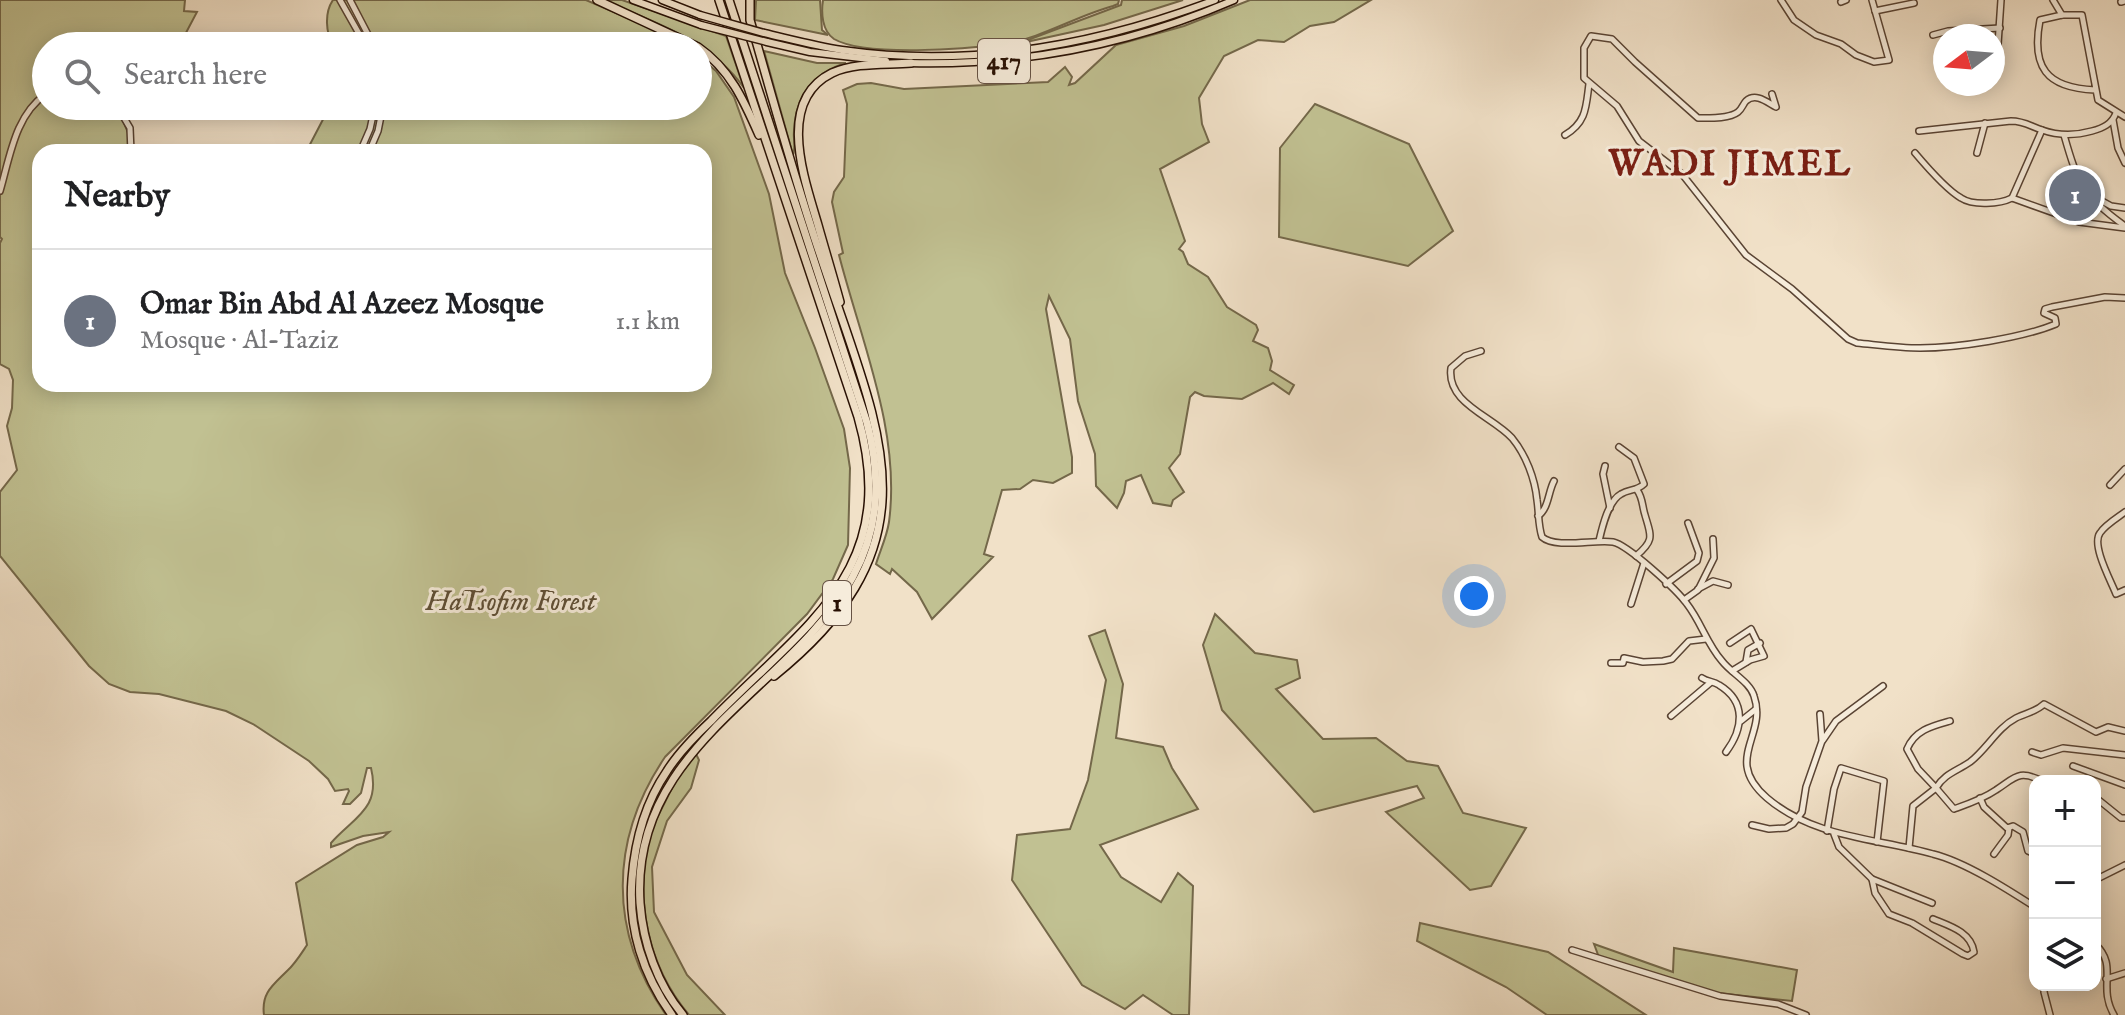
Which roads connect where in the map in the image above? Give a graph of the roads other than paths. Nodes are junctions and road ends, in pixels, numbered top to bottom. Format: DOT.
graph roads {
  1 [pos="340,0"];
  2 [pos="350,0"];
  3 [pos="597,0"];
  4 [pos="633,0"];
  5 [pos="662,0"];
  6 [pos="719,0"];
  7 [pos="729,0"];
  8 [pos="750,0"];
  9 [pos="1215,0"];
  10 [pos="1234,0"];
  11 [pos="1781,0"];
  12 [pos="1872,0"];
  13 [pos="2001,0"];
  14 [pos="2053,0"];
  15 [pos="1914,3"];
  16 [pos="1875,11"];
  17 [pos="2062,15"];
  18 [pos="2000,24"];
  19 [pos="358,32"];
  20 [pos="367,32"];
  21 [pos="665,32"];
  22 [pos="712,58"];
  23 [pos="911,63"];
  24 [pos="1589,84"];
  25 [pos="2095,90"];
  26 [pos="1772,94"];
  27 [pos="32,106"];
  28 [pos="2114,116"];
  29 [pos="2125,117"];
  30 [pos="125,120"];
  31 [pos="372,120"];
  32 [pos="380,120"];
  33 [pos="1985,123"];
  34 [pos="2042,130"];
  35 [pos="1919,131"];
  36 [pos="1565,135"];
  37 [pos="2064,135"];
  38 [pos="131,144"];
  39 [pos="363,144"];
  40 [pos="372,144"];
  41 [pos="1915,153"];
  42 [pos="1977,153"];
  43 [pos="2125,163"];
  44 [pos="775,170"];
  45 [pos="0,191"];
  46 [pos="2084,192"];
  47 [pos="2012,198"];
  48 [pos="2125,208"];
  49 [pos="2125,227"];
  50 [pos="2125,298"];
  51 [pos="1481,351"];
  52 [pos="861,377"];
  53 [pos="1619,447"];
  54 [pos="1605,466"];
  55 [pos="2125,469"];
  56 [pos="1554,481"];
  57 [pos="2110,485"];
  58 [pos="1637,490"];
  59 [pos="1610,509"];
  60 [pos="2125,512"];
  61 [pos="1538,516"];
  62 [pos="1688,523"];
  63 [pos="1713,539"];
  64 [pos="1599,541"];
  65 [pos="1636,556"];
  66 [pos="1644,563"];
  67 [pos="1666,584"];
  68 [pos="1728,585"];
  69 [pos="1698,590"];
  70 [pos="2125,590"];
  71 [pos="1684,600"];
  72 [pos="1631,604"];
  73 [pos="1706,639"];
  74 [pos="1730,643"];
  75 [pos="1760,643"];
  76 [pos="1746,662"];
  77 [pos="1611,663"];
  78 [pos="1732,671"];
  79 [pos="1702,678"];
  80 [pos="1711,682"];
  81 [pos="1883,686"];
  82 [pos="1756,708"];
  83 [pos="734,709"];
  84 [pos="1820,714"];
  85 [pos="1671,716"];
  86 [pos="1741,721"];
  87 [pos="1950,721"];
  88 [pos="2125,731"];
  89 [pos="1822,741"];
  90 [pos="1726,752"];
  91 [pos="2032,752"];
  92 [pos="2125,755"];
  93 [pos="2073,766"];
  94 [pos="2030,775"];
  95 [pos="2125,785"];
  96 [pos="1936,788"];
  97 [pos="1980,798"];
  98 [pos="2101,802"];
  99 [pos="1798,816"];
  100 [pos="2125,818"];
  101 [pos="1752,825"];
  102 [pos="2009,827"];
  103 [pos="1827,831"];
  104 [pos="1834,833"];
  105 [pos="1877,842"];
  106 [pos="1909,848"];
  107 [pos="2029,851"];
  108 [pos="1994,854"];
  109 [pos="2125,865"];
  110 [pos="2101,877"];
  111 [pos="1872,879"];
  112 [pos="1932,903"];
  113 [pos="2029,903"];
  114 [pos="1933,919"];
  115 [pos="1572,950"];
  116 [pos="2101,950"];
  117 [pos="2125,973"];
  118 [pos="2106,979"];
  119 [pos="2046,991"];
  120 [pos="672,1015"];
  121 [pos="683,1015"];
  122 [pos="1806,1015"];
  123 [pos="2050,1015"];
  124 [pos="2114,1015"];
  1 -- 19 [label="street"];
  2 -- 20 [label="street"];
  3 -- 21 [label="highway, 1"];
  4 -- 23 [label="main road, 417, bridge"];
  5 -- 9 [label="main road, 417, bridge"];
  6 -- 44 [label="highway"];
  7 -- 83 [label="highway, 1"];
  8 -- 52 [label="highway"];
  10 -- 23 [label="main road, 417"];
  11 -- 16 [label="street"];
  12 -- 16 [label="street"];
  13 -- 18 [label="street"];
  14 -- 17 [label="street"];
  15 -- 16 [label="street"];
  17 -- 25 [label="street"];
  17 -- 25 [label="street"];
  22 -- 44 [label="highway, 1"];
  23 -- 52 [label="highway"];
  24 -- 26 [label="street"];
  24 -- 36 [label="street"];
  24 -- 50 [label="street"];
  25 -- 28 [label="street"];
  27 -- 45 [label="street"];
  28 -- 29 [label="street"];
  28 -- 37 [label="street"];
  28 -- 43 [label="street"];
  30 -- 38 [label="street"];
  31 -- 39 [label="street"];
  32 -- 40 [label="street"];
  33 -- 34 [label="street"];
  33 -- 35 [label="street"];
  33 -- 42 [label="street"];
  34 -- 37 [label="street"];
  34 -- 47 [label="street"];
  37 -- 46 [label="street"];
  41 -- 47 [label="street"];
  44 -- 120 [label="highway, 1"];
  46 -- 48 [label="street"];
  46 -- 49 [label="street"];
  47 -- 49 [label="street"];
  51 -- 61 [label="street"];
  52 -- 83 [label="highway"];
  53 -- 58 [label="street"];
  54 -- 59 [label="street"];
  55 -- 57 [label="street"];
  56 -- 61 [label="street"];
  58 -- 59 [label="street"];
  58 -- 65 [label="street"];
  59 -- 64 [label="street"];
  60 -- 70 [label="street"];
  61 -- 64 [label="street"];
  62 -- 67 [label="street"];
  63 -- 69 [label="street"];
  64 -- 65 [label="street"];
  65 -- 66 [label="street"];
  66 -- 67 [label="street"];
  66 -- 72 [label="street"];
  67 -- 71 [label="street"];
  68 -- 69 [label="street"];
  69 -- 71 [label="street"];
  71 -- 73 [label="street"];
  73 -- 77 [label="street"];
  73 -- 78 [label="street"];
  74 -- 75 [label="street"];
  75 -- 76 [label="street"];
  75 -- 76 [label="street"];
  76 -- 78 [label="street"];
  78 -- 82 [label="street"];
  79 -- 80 [label="street"];
  80 -- 85 [label="street"];
  80 -- 86 [label="street"];
  81 -- 89 [label="street"];
  82 -- 86 [label="street"];
  82 -- 99 [label="street"];
  83 -- 121 [label="highway, 1"];
  84 -- 89 [label="street"];
  86 -- 90 [label="street"];
  87 -- 96 [label="street"];
  88 -- 96 [label="street"];
  89 -- 99 [label="street"];
  91 -- 92 [label="street"];
  93 -- 95 [label="street"];
  94 -- 97 [label="street"];
  96 -- 97 [label="street"];
  96 -- 106 [label="street"];
  97 -- 102 [label="street"];
  98 -- 100 [label="street"];
  99 -- 101 [label="street"];
  99 -- 103 [label="street"];
  102 -- 107 [label="street"];
  102 -- 108 [label="street"];
  103 -- 104 [label="street"];
  103 -- 105 [label="street"];
  104 -- 105 [label="street"];
  104 -- 111 [label="street"];
  105 -- 106 [label="street"];
  106 -- 113 [label="street"];
  109 -- 110 [label="street"];
  111 -- 112 [label="street"];
  111 -- 114 [label="street"];
  115 -- 122 [label="street"];
  116 -- 118 [label="street"];
  117 -- 118 [label="street"];
  118 -- 124 [label="street"];
  119 -- 123 [label="street"];
}
